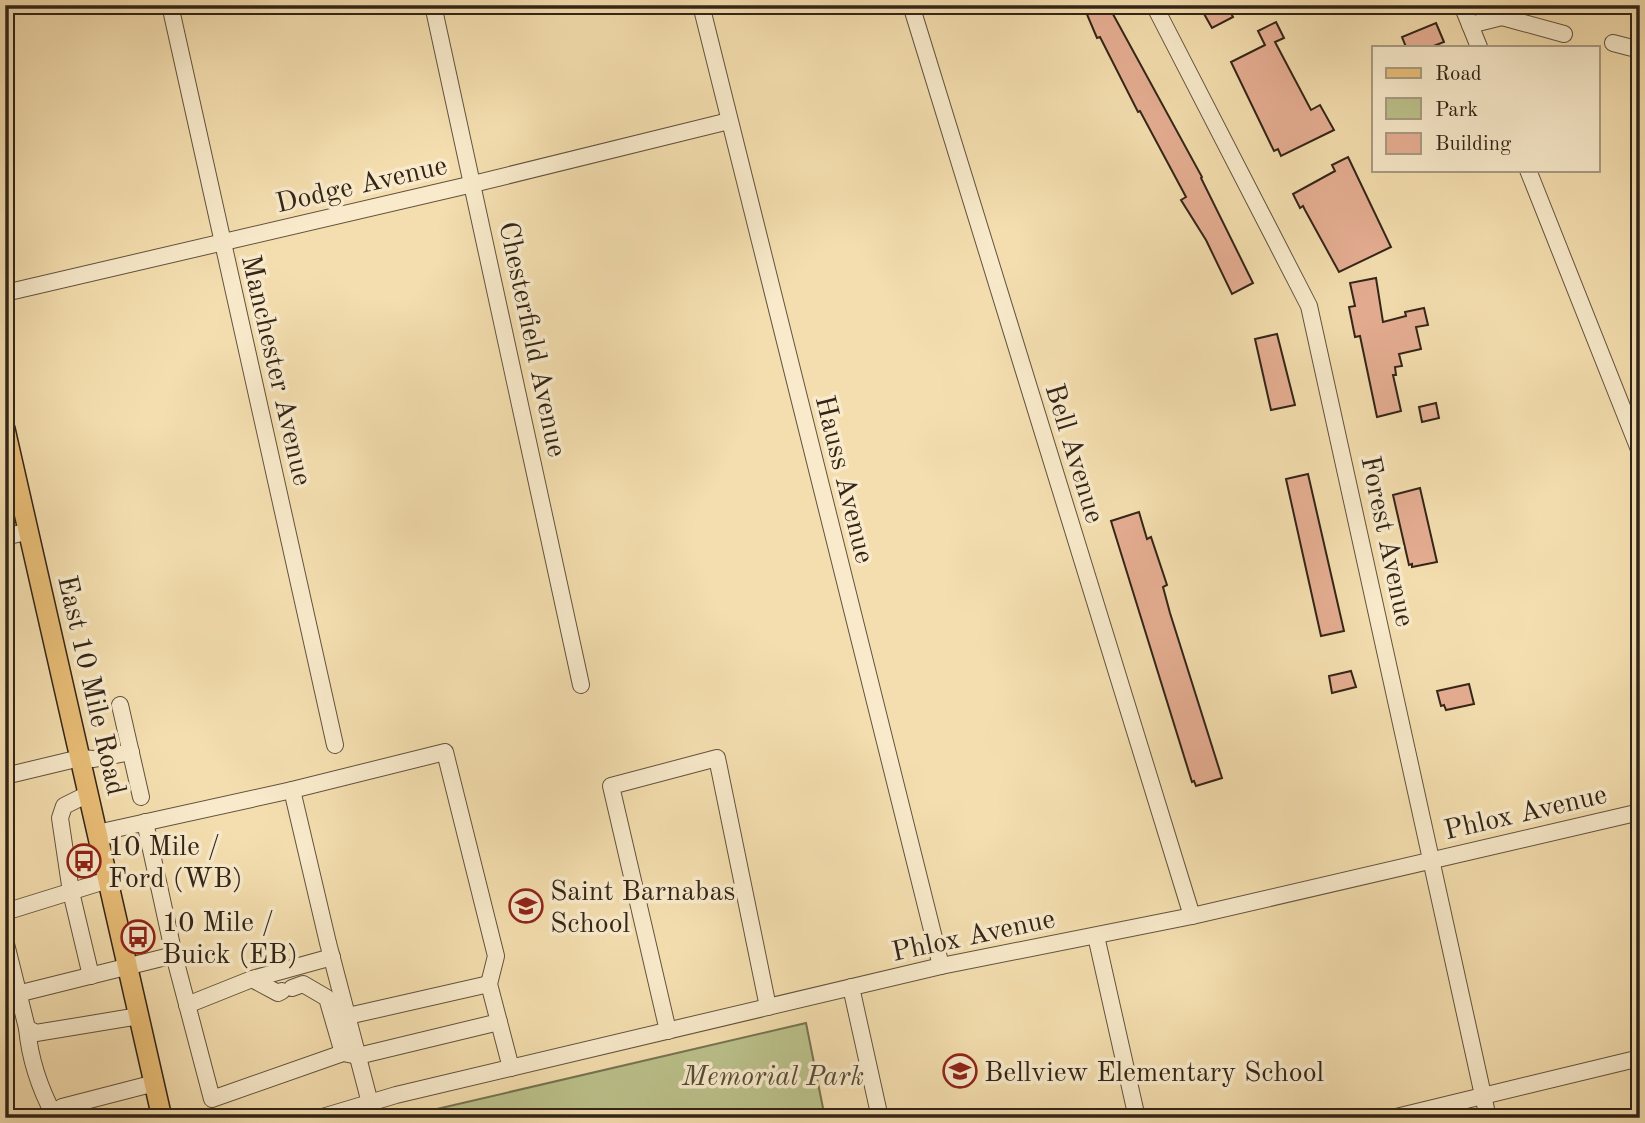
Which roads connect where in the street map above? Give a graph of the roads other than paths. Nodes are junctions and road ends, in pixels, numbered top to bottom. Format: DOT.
graph roads {
  1 [pos="170,5"];
  2 [pos="433,5"];
  3 [pos="701,5"];
  4 [pos="911,5"];
  5 [pos="1154,5"];
  6 [pos="1462,5"];
  7 [pos="1500,11"];
  8 [pos="1470,25"];
  9 [pos="1564,34"];
  10 [pos="1614,43"];
  11 [pos="1479,46"];
  12 [pos="1640,50"];
  13 [pos="729,121"];
  14 [pos="1529,172"];
  15 [pos="473,184"];
  16 [pos="222,243"];
  17 [pos="5,293"];
  18 [pos="5,429"];
  19 [pos="1640,452"];
  20 [pos="29,531"];
  21 [pos="5,537"];
  22 [pos="581,685"];
  23 [pos="120,705"];
  24 [pos="335,745"];
  25 [pos="131,752"];
  26 [pos="80,758"];
  27 [pos="5,776"];
  28 [pos="292,790"];
  29 [pos="88,794"];
  30 [pos="141,797"];
  31 [pos="1640,812"];
  32 [pos="145,822"];
  33 [pos="97,833"];
  34 [pos="1431,860"];
  35 [pos="108,880"];
  36 [pos="71,892"];
  37 [pos="5,912"];
  38 [pos="1192,916"];
  39 [pos="1096,936"];
  40 [pos="5,940"];
  41 [pos="174,955"];
  42 [pos="332,957"];
  43 [pos="941,966"];
  44 [pos="128,967"];
  45 [pos="91,976"];
  46 [pos="252,979"];
  47 [pos="489,984"];
  48 [pos="851,987"];
  49 [pos="12,995"];
  50 [pos="187,1005"];
  51 [pos="768,1007"];
  52 [pos="139,1016"];
  53 [pos="348,1016"];
  54 [pos="499,1022"];
  55 [pos="27,1028"];
  56 [pos="668,1031"];
  57 [pos="350,1054"];
  58 [pos="1640,1058"];
  59 [pos="511,1068"];
  60 [pos="155,1083"];
  61 [pos="1483,1096"];
  62 [pos="370,1102"];
  63 [pos="55,1116"];
  64 [pos="162,1118"];
  65 [pos="318,1118"];
  66 [pos="880,1118"];
  67 [pos="1137,1118"];
  68 [pos="1392,1118"];
  69 [pos="1488,1118"];
  1 -- 16 [label="street, Manchester Avenue"];
  2 -- 15 [label="street, Chesterfield Avenue"];
  3 -- 13 [label="street, Hauss Avenue"];
  4 -- 38 [label="street, Bell Avenue"];
  5 -- 34 [label="street, Forest Avenue"];
  6 -- 8 [label="street"];
  7 -- 8 [label="street"];
  7 -- 9 [label="street"];
  8 -- 11 [label="street"];
  10 -- 12 [label="street"];
  13 -- 15 [label="street, Dodge Avenue"];
  13 -- 43 [label="street, Hauss Avenue"];
  14 -- 19 [label="street"];
  15 -- 16 [label="street, Dodge Avenue"];
  15 -- 22 [label="street, Chesterfield Avenue"];
  16 -- 17 [label="street, Dodge Avenue"];
  16 -- 24 [label="street, Manchester Avenue"];
  18 -- 20 [label="main road, East 10 Mile Road"];
  20 -- 21 [label="street"];
  20 -- 26 [label="main road, East 10 Mile Road"];
  23 -- 25 [label="street"];
  25 -- 26 [label="street"];
  25 -- 30 [label="street"];
  26 -- 27 [label="street"];
  26 -- 29 [label="main road, East 10 Mile Road"];
  28 -- 32 [label="street"];
  28 -- 42 [label="street"];
  28 -- 47 [label="street"];
  29 -- 33 [label="main road, East 10 Mile Road"];
  29 -- 36 [label="street"];
  31 -- 34 [label="street, Phlox Avenue"];
  32 -- 33 [label="street"];
  32 -- 41 [label="street"];
  33 -- 35 [label="main road, East 10 Mile Road"];
  34 -- 38 [label="street, Phlox Avenue"];
  34 -- 61 [label="street, Forest Avenue"];
  35 -- 36 [label="street"];
  35 -- 44 [label="main road, East 10 Mile Road"];
  36 -- 37 [label="street"];
  36 -- 45 [label="street"];
  38 -- 39 [label="street, Phlox Avenue"];
  39 -- 43 [label="street, Phlox Avenue"];
  39 -- 67 [label="street"];
  40 -- 49 [label="street"];
  41 -- 44 [label="street"];
  41 -- 50 [label="street"];
  42 -- 46 [label="street"];
  42 -- 53 [label="street"];
  43 -- 48 [label="street, Phlox Avenue"];
  44 -- 45 [label="street"];
  44 -- 52 [label="main road, East 10 Mile Road"];
  45 -- 49 [label="street"];
  46 -- 50 [label="street"];
  46 -- 57 [label="street"];
  47 -- 53 [label="street"];
  47 -- 54 [label="street"];
  48 -- 51 [label="street, Phlox Avenue"];
  48 -- 66 [label="street"];
  49 -- 55 [label="street"];
  50 -- 57 [label="street"];
  51 -- 56 [label="street, Phlox Avenue"];
  51 -- 56 [label="street"];
  52 -- 55 [label="street"];
  52 -- 60 [label="main road, East 10 Mile Road"];
  53 -- 57 [label="street"];
  54 -- 57 [label="street"];
  54 -- 59 [label="street"];
  55 -- 63 [label="street"];
  56 -- 59 [label="street, Phlox Avenue"];
  57 -- 62 [label="street"];
  58 -- 61 [label="street"];
  59 -- 62 [label="street, Phlox Avenue"];
  60 -- 63 [label="street"];
  60 -- 64 [label="main road, East 10 Mile Road"];
  61 -- 68 [label="street"];
  61 -- 69 [label="street, Forest Avenue"];
  62 -- 65 [label="street, Phlox Avenue"];
}
